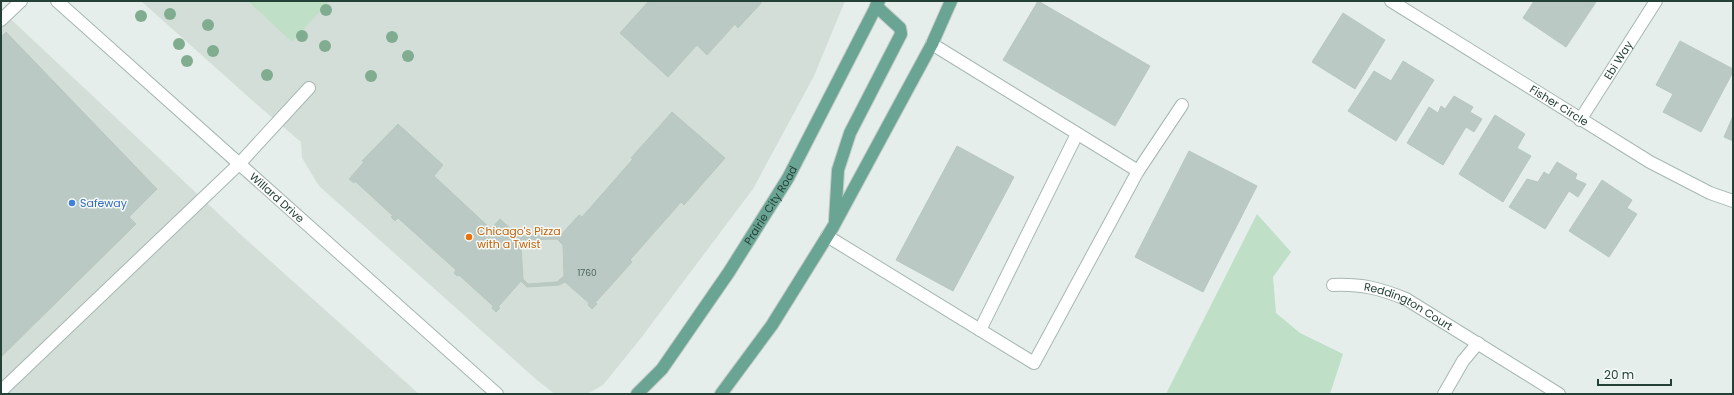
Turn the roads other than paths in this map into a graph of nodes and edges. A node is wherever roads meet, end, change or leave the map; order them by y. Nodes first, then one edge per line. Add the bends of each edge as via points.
1 (21, 1) edge
2 (57, 1) edge
3 (951, 1) edge
4 (1391, 1) edge
5 (1656, 1) edge
6 (875, 3) edge
7 (1, 20) edge
8 (932, 44) junction
9 (309, 88) dead end
10 (1182, 105) dead end
11 (1580, 120) junction
12 (1077, 134) junction
13 (239, 164) junction
14 (1138, 171) junction
15 (1733, 202) edge
16 (835, 223) junction
17 (828, 236) junction
18 (1333, 285) dead end
19 (980, 330) junction
20 (1478, 343) junction
21 (1, 391) edge
22 (497, 394) edge
23 (637, 394) edge
24 (721, 394) edge
25 (1444, 394) edge
26 (1559, 394) edge

1 - 7 street
2 - 13 street, Willard Drive
3 - 8 main road
4 - 11 street, Fisher Circle
5 - 11 street, Ebi Way
6 - 16 main road via 900,28 901,34 850,133 838,170
6 - 23 main road, Prairie City Road via 788,178 729,272 662,369
8 - 12 street
8 - 16 main road
9 - 13 street
10 - 14 street
11 - 15 street, Fisher Circle via 1650,162
12 - 14 street
12 - 19 street
13 - 21 street
13 - 22 street, Willard Drive
14 - 19 street via 1034,363
16 - 17 main road
17 - 19 street
17 - 24 main road via 772,325
18 - 20 street, Reddington Court via 1357,284 1386,290 1406,299
20 - 25 street via 1463,361
20 - 26 street, Reddington Court

